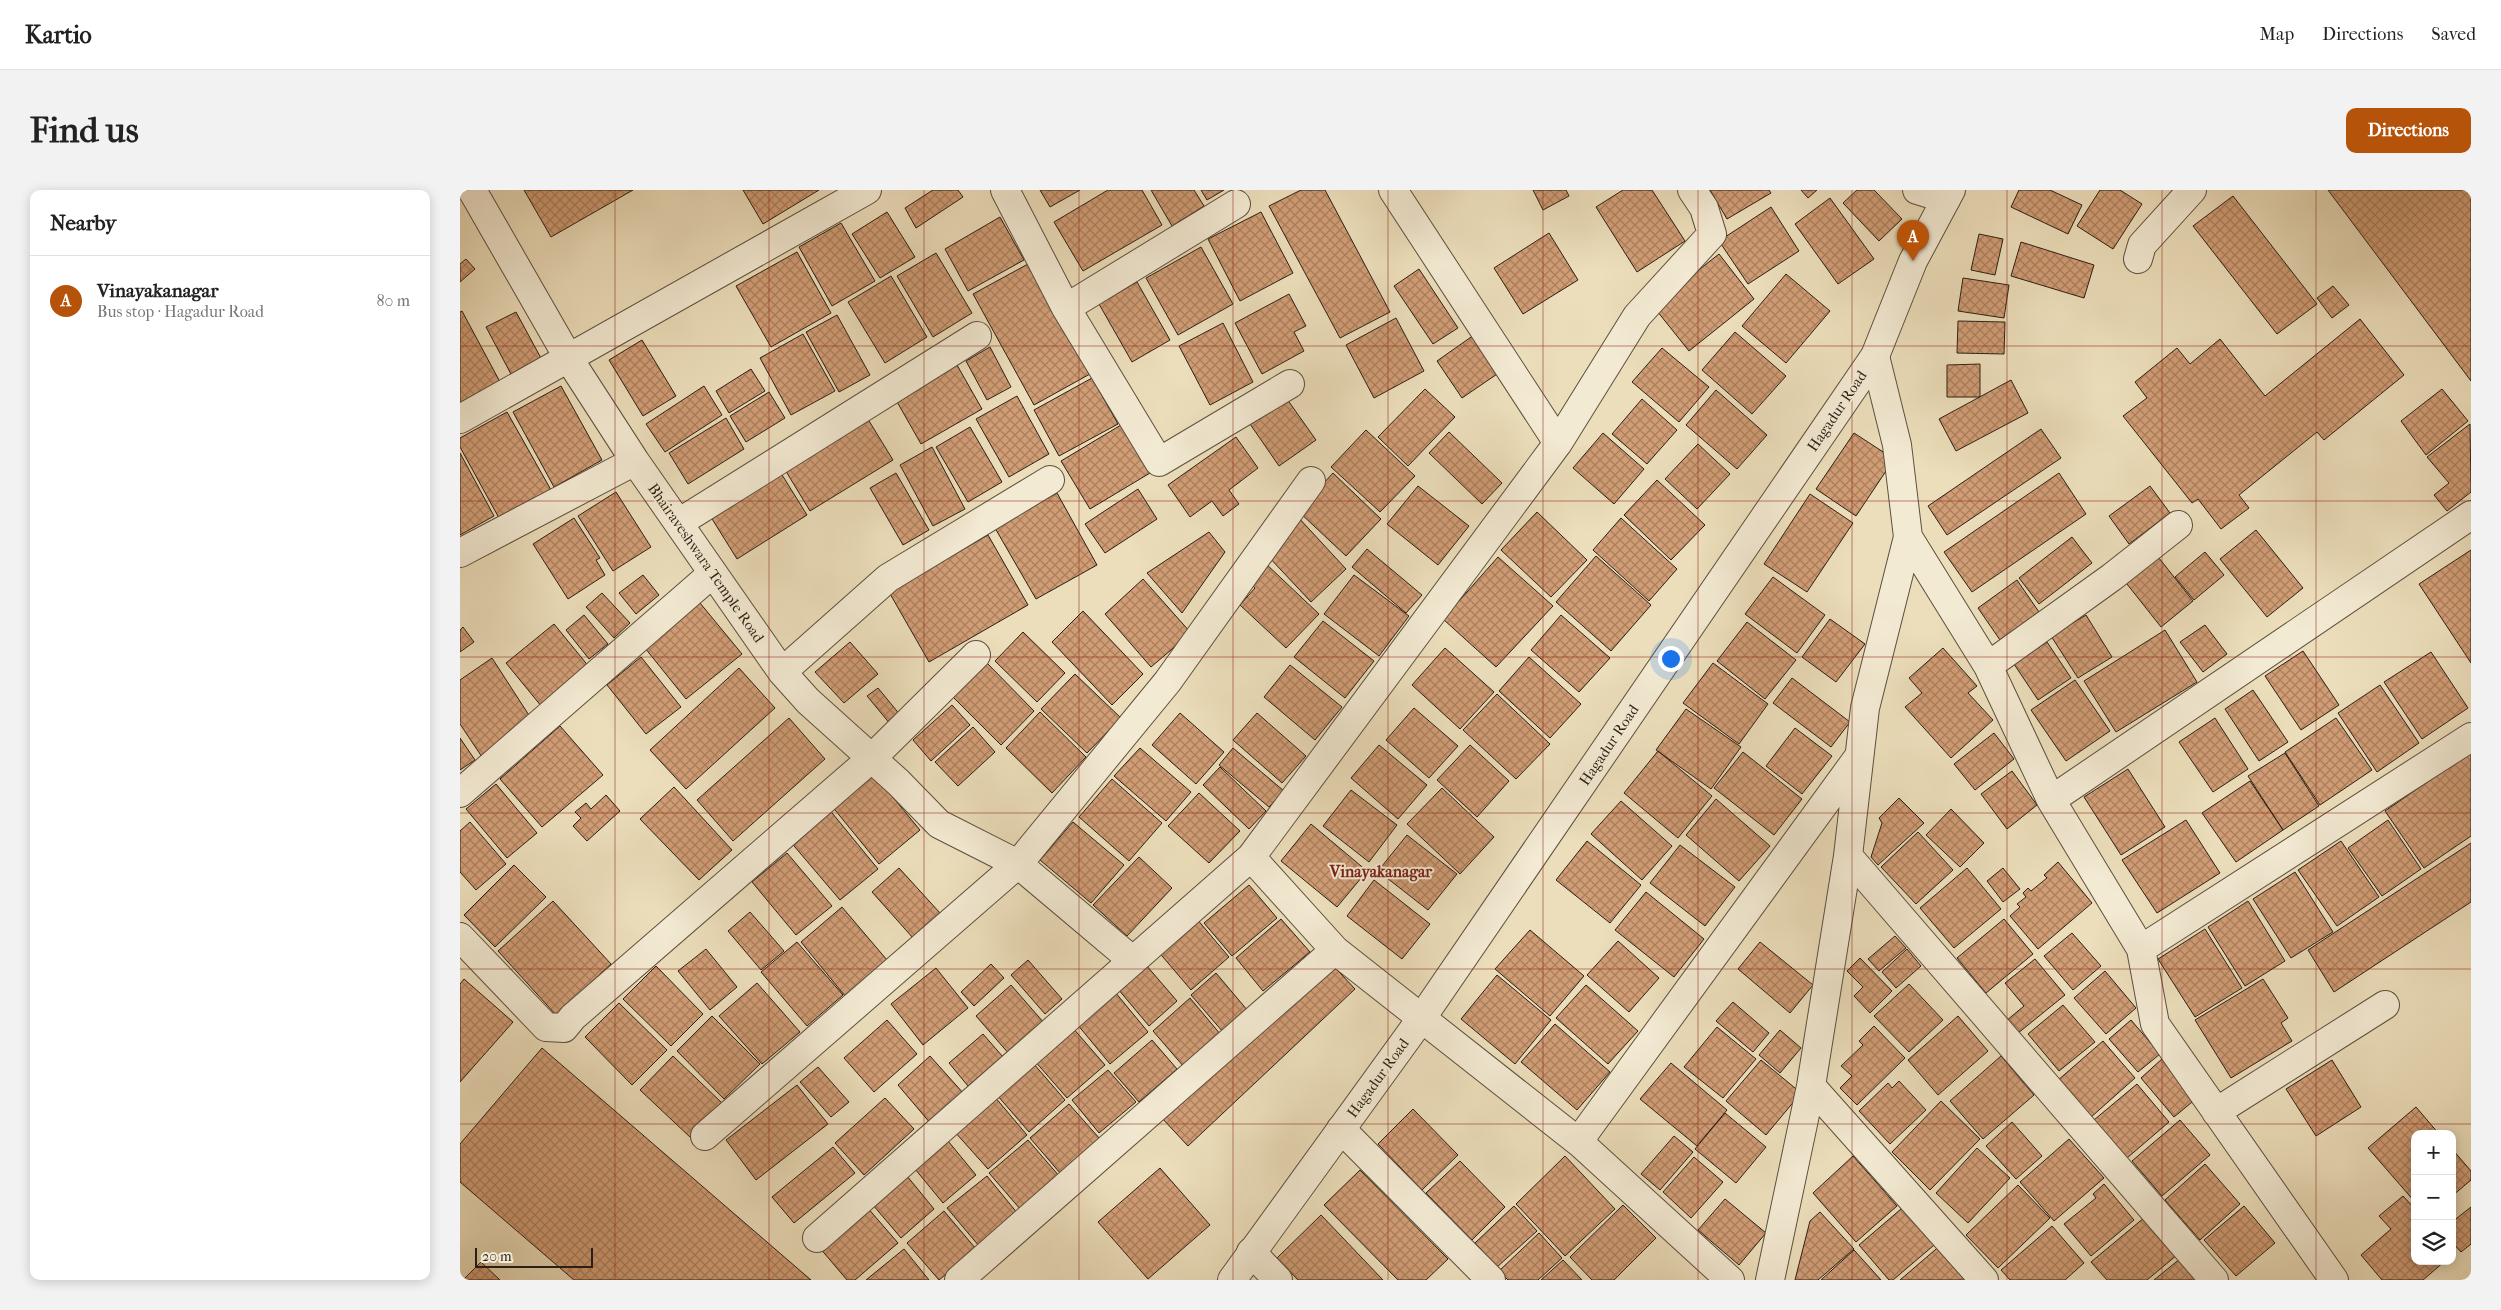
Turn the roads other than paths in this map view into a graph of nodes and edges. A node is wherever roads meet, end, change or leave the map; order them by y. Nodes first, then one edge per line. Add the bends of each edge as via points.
1 (472, 190) edge
2 (867, 190) edge
3 (1005, 190) edge
4 (1393, 190) edge
5 (1692, 190) edge
6 (1917, 190) edge
7 (2192, 190) edge
8 (1949, 194) edge
9 (1236, 204) dead end
10 (2138, 259) dead end
11 (1066, 308) junction
12 (977, 336) dead end
13 (1875, 356) junction
14 (569, 359) junction
15 (1290, 384) dead end
16 (460, 418) edge
17 (1558, 443) junction
18 (635, 461) junction
19 (1050, 480) dead end
20 (1312, 481) dead end
21 (2471, 515) edge
22 (680, 522) junction
23 (2178, 526) dead end
24 (1908, 537) junction
25 (460, 553) edge
26 (713, 573) junction
27 (976, 655) dead end
28 (1988, 666) junction
29 (782, 672) junction
30 (2471, 737) edge
31 (872, 758) junction
32 (1858, 758) junction
33 (460, 793) edge
34 (2052, 800) junction
35 (1848, 856) junction
36 (1251, 857) junction
37 (1018, 864) junction
38 (460, 937) edge
39 (2141, 949) junction
40 (1335, 950) junction
41 (1132, 960) junction
42 (2385, 1005) dead end
43 (1421, 1019) junction
44 (1811, 1086) junction
45 (2216, 1112) junction
46 (1342, 1129) junction
47 (705, 1136) dead end
48 (1580, 1143) junction
49 (818, 1238) dead end
50 (1251, 1252) junction
51 (959, 1280) edge
52 (1232, 1280) edge
53 (1278, 1280) edge
54 (1491, 1280) edge
55 (1730, 1280) edge
56 (1770, 1280) edge
57 (1984, 1280) edge
58 (2214, 1280) edge
59 (2334, 1280) edge

1 - 14 street, Bhairaveshwara Temple Road
2 - 14 street
3 - 11 street
4 - 17 street
5 - 17 street via 1704,208 1712,234 1637,316
6 - 8 street
7 - 10 street via 2142,245
8 - 13 street, Hagadur Road via 1913,261
9 - 11 street
11 - 15 street via 1160,462
12 - 22 street
13 - 24 street via 1897,445
13 - 43 street, Hagadur Road
14 - 16 street
14 - 18 street, Bhairaveshwara Temple Road
17 - 36 street
18 - 22 street, Bhairaveshwara Temple Road
18 - 25 street
19 - 29 street via 888,578
20 - 37 street via 1168,681
21 - 34 street
22 - 26 street, Bhairaveshwara Temple Road
23 - 28 street
24 - 28 street
24 - 32 street via 1865,708
26 - 29 street, Bhairaveshwara Temple Road
26 - 33 street
27 - 31 street
28 - 34 street
29 - 31 street, Bhairaveshwara Temple Road
30 - 39 street
31 - 37 street, Bhairaveshwara Temple Road via 939,824
31 - 38 street via 564,1028 546,1027
32 - 35 street
32 - 48 street via 1586,1130
34 - 39 street
35 - 44 street
35 - 58 street
36 - 40 street
36 - 41 street
37 - 41 street, Bhairaveshwara Temple Road
37 - 47 street
39 - 45 street via 2155,1024
40 - 43 street
40 - 51 street
41 - 49 street
42 - 45 street
43 - 46 street, Hagadur Road
43 - 48 street
44 - 56 street
44 - 57 street
45 - 59 street
46 - 50 street, Hagadur Road
46 - 54 street
48 - 55 street
50 - 52 street, Hagadur Road
50 - 53 street

